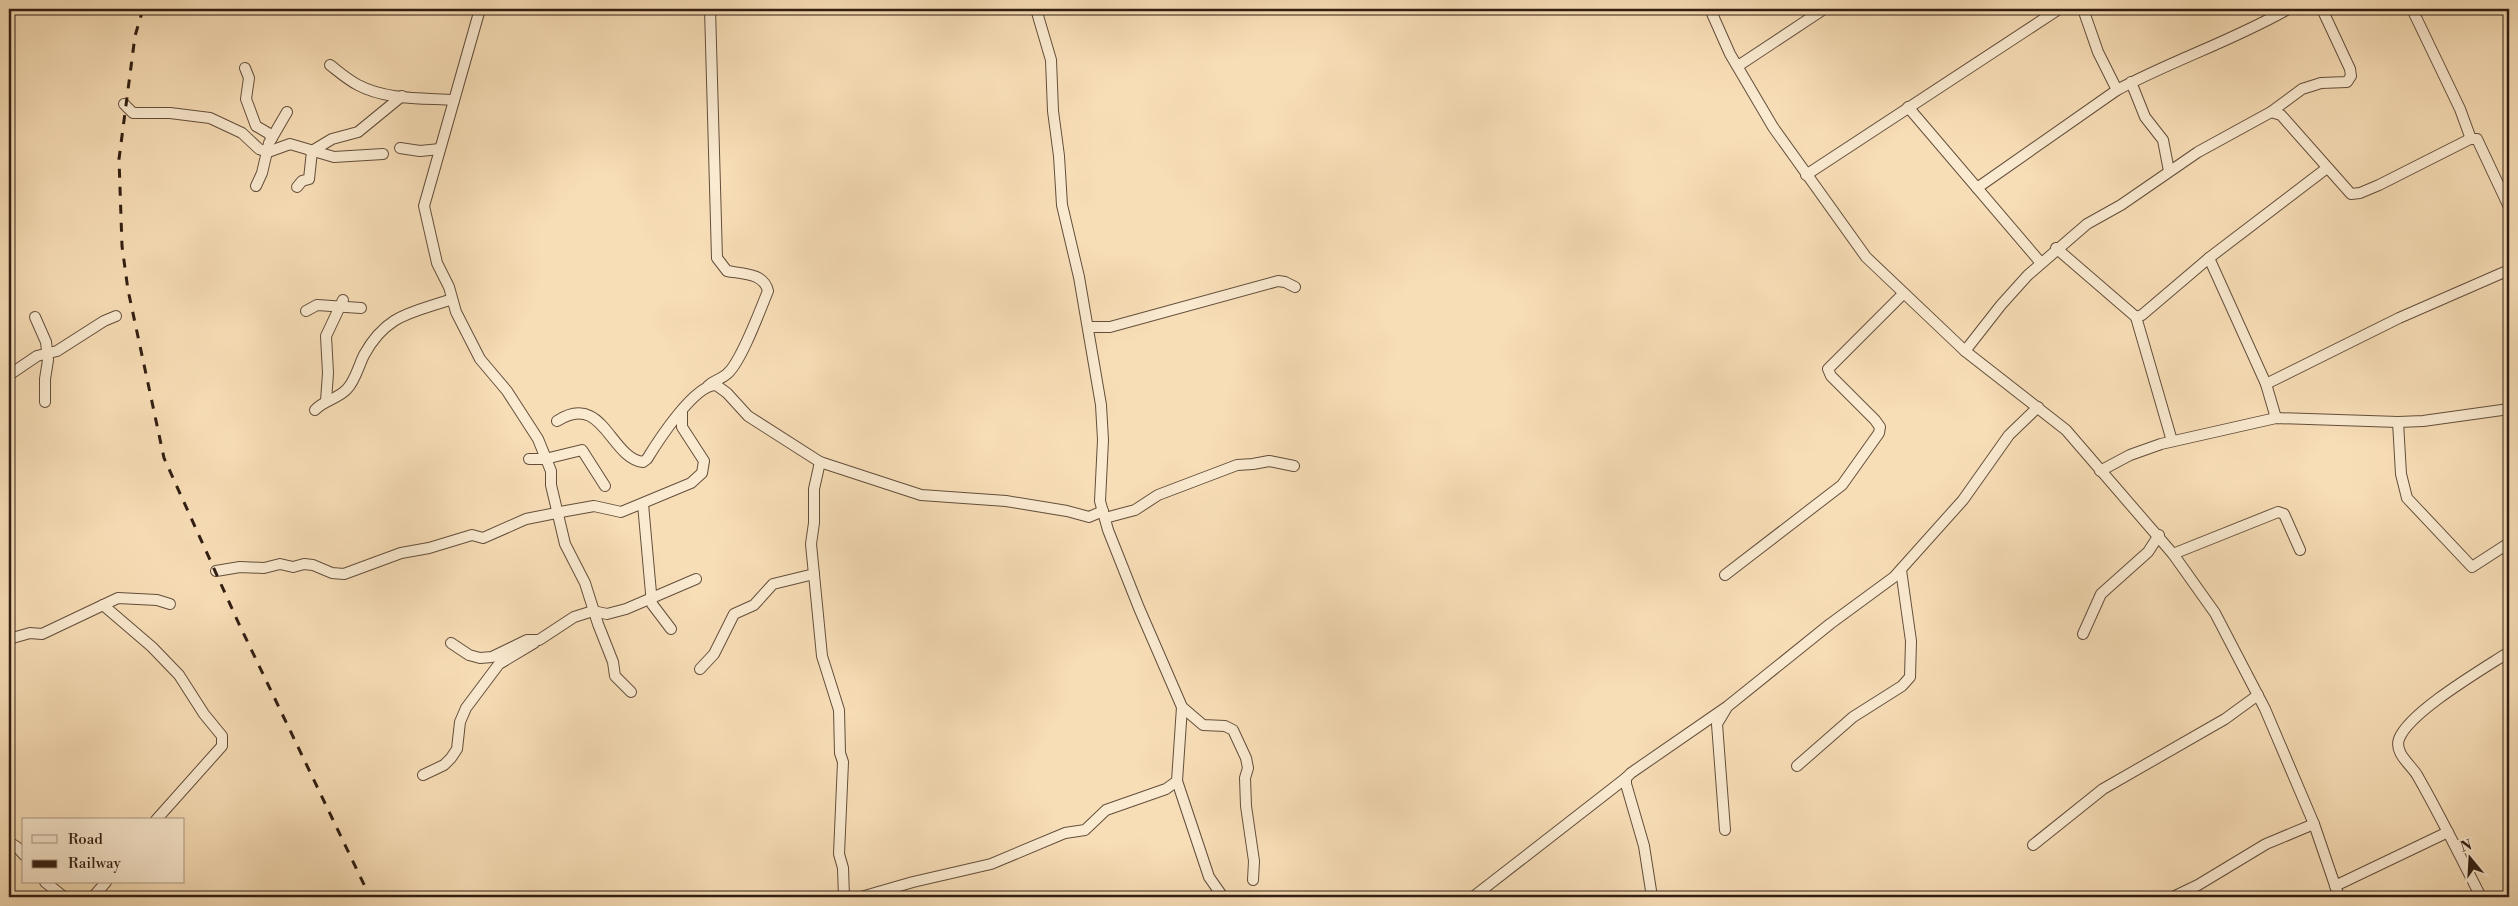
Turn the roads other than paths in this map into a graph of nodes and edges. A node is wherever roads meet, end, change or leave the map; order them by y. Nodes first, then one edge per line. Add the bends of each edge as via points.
1 (480, 9) edge
2 (710, 9) edge
3 (1036, 9) edge
4 (1710, 9) edge
5 (1824, 9) edge
6 (2059, 9) edge
7 (2083, 9) edge
8 (2288, 9) edge
9 (2412, 9) edge
10 (2324, 10) edge
11 (330, 65) dead end
12 (1738, 66) junction
13 (244, 68) dead end
14 (2132, 82) junction
15 (2117, 90) junction
16 (402, 96) junction
17 (454, 100) junction
18 (124, 104) dead end
19 (1908, 107) junction
20 (287, 112) dead end
21 (2271, 112) junction
22 (272, 138) junction
23 (2471, 139) junction
24 (400, 148) dead end
25 (440, 149) junction
26 (312, 151) junction
27 (268, 152) junction
28 (383, 154) dead end
29 (2327, 168) junction
30 (2169, 171) junction
31 (1806, 176) junction
32 (256, 186) dead end
33 (298, 187) dead end
34 (1977, 188) junction
35 (2509, 208) edge
36 (2056, 248) junction
37 (2209, 258) junction
38 (2041, 262) junction
39 (2509, 270) edge
40 (1295, 287) dead end
41 (1903, 294) junction
42 (452, 299) junction
43 (341, 304) junction
44 (361, 308) dead end
45 (306, 311) dead end
46 (35, 316) dead end
47 (116, 316) dead end
48 (2136, 317) junction
49 (1088, 327) junction
50 (1965, 352) junction
51 (47, 354) junction
52 (9, 375) edge
53 (2266, 384) junction
54 (708, 387) junction
55 (326, 401) junction
56 (45, 402) dead end
57 (2038, 407) junction
58 (2509, 408) edge
59 (315, 410) dead end
60 (682, 412) junction
61 (2276, 418) junction
62 (557, 421) dead end
63 (2398, 422) junction
64 (2172, 441) junction
65 (529, 459) dead end
66 (545, 459) junction
67 (820, 462) junction
68 (1294, 466) dead end
69 (2100, 471) junction
70 (605, 486) dead end
71 (643, 504) junction
72 (558, 513) junction
73 (1104, 515) junction
74 (2159, 535) junction
75 (2509, 543) edge
76 (2300, 550) dead end
77 (2174, 554) junction
78 (1901, 570) junction
79 (216, 571) dead end
80 (814, 574) junction
81 (1725, 575) dead end
82 (696, 579) dead end
83 (652, 598) junction
84 (170, 604) dead end
85 (103, 605) junction
86 (593, 611) junction
87 (671, 629) dead end
88 (2082, 634) dead end
89 (9, 639) edge
90 (539, 640) junction
91 (451, 643) dead end
92 (2509, 652) edge
93 (700, 669) dead end
94 (631, 692) dead end
95 (2258, 694) junction
96 (1728, 706) junction
97 (1182, 707) junction
98 (1797, 766) dead end
99 (423, 775) dead end
100 (1626, 778) junction
101 (1177, 781) junction
102 (158, 818) edge
103 (2314, 824) junction
104 (1725, 830) dead end
105 (2448, 832) junction
106 (9, 842) edge
107 (2033, 845) dead end
108 (22, 853) edge
109 (1253, 880) dead end
110 (48, 884) edge
111 (104, 884) edge
112 (2335, 886) junction
113 (64, 897) edge
114 (93, 897) edge
115 (844, 897) edge
116 (861, 897) edge
117 (1224, 897) edge
118 (1473, 897) edge
119 (1652, 897) edge
120 (2173, 897) edge
121 (2339, 897) edge
122 (2481, 897) edge

1 - 17 street
2 - 54 street via 717,258 727,271 760,277 768,291 736,361 728,373
3 - 49 street via 1051,60 1062,205
4 - 12 street
5 - 12 street
6 - 19 street
7 - 15 street via 2098,52
8 - 14 street via 2257,27
9 - 23 street
10 - 21 street via 2350,69 2350,78 2344,83 2321,83 2302,89
11 - 16 street via 358,85 375,92
12 - 31 street
13 - 22 street via 249,78 246,99 256,126
14 - 15 street
14 - 30 street via 2145,118 2163,140
15 - 34 street
16 - 17 street
16 - 26 street via 358,132 332,139
17 - 25 street
18 - 27 street via 133,113 210,118 242,133
19 - 31 street
19 - 34 street
20 - 22 street
21 - 29 street via 2281,115
21 - 30 street
22 - 27 street
23 - 29 street via 2354,195 2346,191
23 - 35 street via 2479,142
24 - 25 street via 420,152
25 - 42 street via 424,206 437,263 450,287
26 - 27 street via 290,144
26 - 28 street via 347,158
26 - 33 street via 309,179
27 - 32 street
29 - 37 street
30 - 36 street
31 - 41 street via 1850,237
34 - 38 street
36 - 38 street
36 - 48 street
37 - 48 street
37 - 53 street
38 - 50 street via 2000,305
39 - 53 street via 2399,318
40 - 49 street via 1278,281 1110,327
41 - 50 street
41 - 81 street via 1828,369 1831,376 1875,420 1880,427 1879,433 1842,485
42 - 55 street via 398,317 372,342 349,388
42 - 66 street via 480,359 516,403 538,440
43 - 44 street
43 - 45 street via 317,305
43 - 55 street via 326,336
46 - 51 street via 46,342
47 - 51 street
48 - 64 street
49 - 73 street via 1102,415 1100,501
50 - 57 street
51 - 52 street via 32,359
51 - 56 street
53 - 61 street
54 - 60 street
54 - 67 street via 716,385 748,416
55 - 59 street
57 - 69 street via 2066,430
57 - 78 street via 2009,435 1963,500
58 - 63 street
60 - 62 street via 642,462 626,453 595,419 575,414
60 - 71 street via 682,427 704,461 702,473 691,483
61 - 63 street
61 - 64 street
63 - 75 street via 2404,491 2413,505 2472,567
64 - 69 street via 2130,455
65 - 66 street
66 - 70 street via 582,450
66 - 72 street via 551,471 550,485
67 - 73 street via 921,495 1006,501 1089,517
67 - 80 street via 814,489 811,544
68 - 73 street via 1269,460 1237,465 1158,495 1135,510
69 - 74 street
71 - 72 street via 621,512 594,506
71 - 83 street
72 - 79 street via 516,522 483,538 472,535 429,548 401,552 344,574 304,564
72 - 86 street via 565,544 585,583
73 - 97 street via 1156,651
74 - 77 street
74 - 88 street via 2148,552 2101,594
76 - 77 street via 2284,514 2278,512
77 - 95 street via 2215,613
78 - 96 street
78 - 98 street via 1911,641 1910,677 1902,686 1853,717
80 - 93 street via 773,584 754,606 734,614 714,654
80 - 115 street via 822,656 839,710 843,762 840,854
82 - 83 street
83 - 86 street via 607,614
83 - 87 street via 652,604
84 - 85 street via 118,598
85 - 89 street via 42,634
85 - 102 street via 179,675 222,736 222,746
86 - 90 street via 574,617
86 - 94 street via 610,651 615,676
90 - 91 street via 527,640 492,657 480,658
90 - 99 street via 499,664 466,708 460,722 457,749 444,765
92 - 105 street via 2442,697 2416,718 2399,740 2399,751 2415,771
95 - 103 street
95 - 107 street via 2225,718 2102,789
96 - 100 street
96 - 104 street via 1717,724
97 - 101 street
97 - 109 street via 1203,726 1225,726 1236,734 1248,763 1246,806 1254,862
100 - 118 street
100 - 119 street via 1644,846
101 - 116 street via 1166,789 1106,810 1085,830 1065,833 991,864
101 - 117 street via 1210,877
103 - 112 street
103 - 120 street via 2266,844
105 - 112 street
105 - 122 street
106 - 108 street
110 - 113 street
111 - 114 street
112 - 121 street

